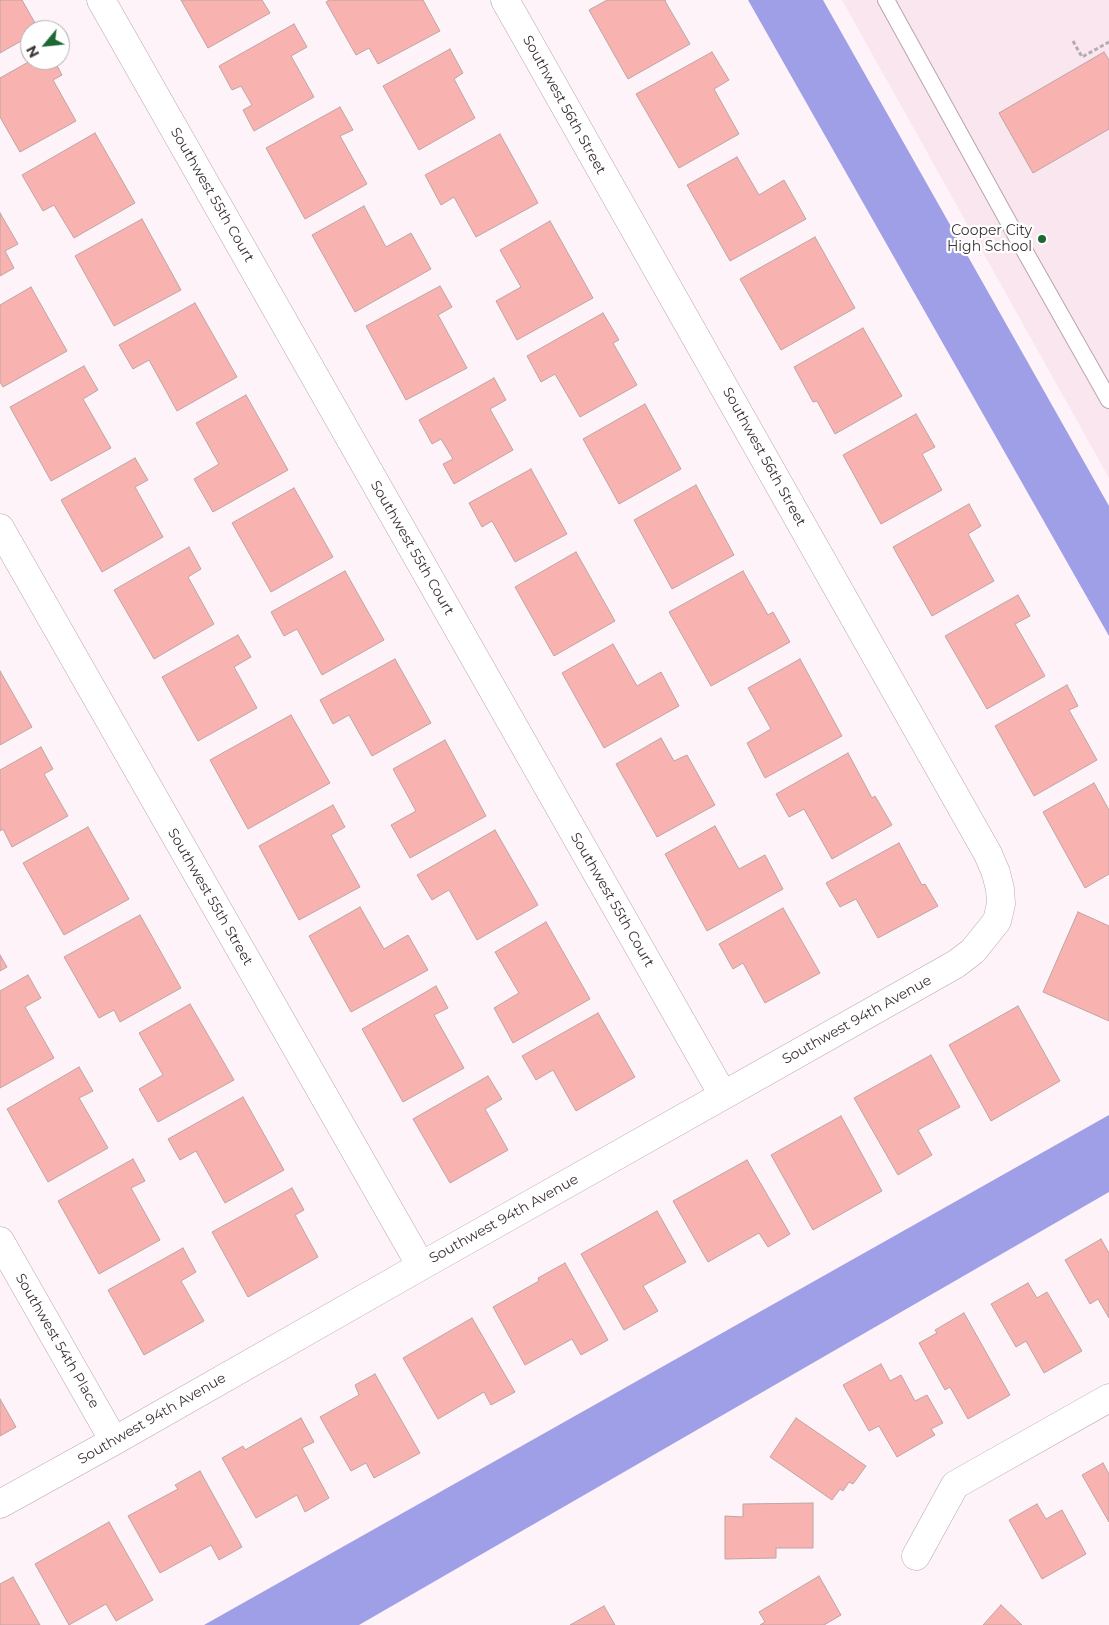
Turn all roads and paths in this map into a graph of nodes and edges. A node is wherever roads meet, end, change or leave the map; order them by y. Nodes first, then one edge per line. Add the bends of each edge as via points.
1 (101, 0) edge
2 (505, 0) edge
3 (886, 0) edge
4 (1073, 41) dead end
5 (1109, 42) edge
6 (1109, 400) edge
7 (0, 528) edge
8 (997, 920) joint
9 (722, 1096) junction
10 (0, 1241) edge
11 (421, 1266) junction
12 (1109, 1398) edge
13 (114, 1441) junction
14 (0, 1504) edge
15 (916, 1556) dead end

1 - 9 street, Southwest 55th Court
2 - 8 street, Southwest 56th Street via 988,854 1000,889
3 - 6 lane
4 - 5 path via 1082,57
7 - 11 street, Southwest 55th Street
8 - 9 street, Southwest 94th Avenue via 973,951 956,964
9 - 11 street, Southwest 94th Avenue
10 - 13 street, Southwest 54th Place
11 - 13 street, Southwest 94th Avenue
12 - 15 street via 955,1485
13 - 14 street, Southwest 94th Avenue

